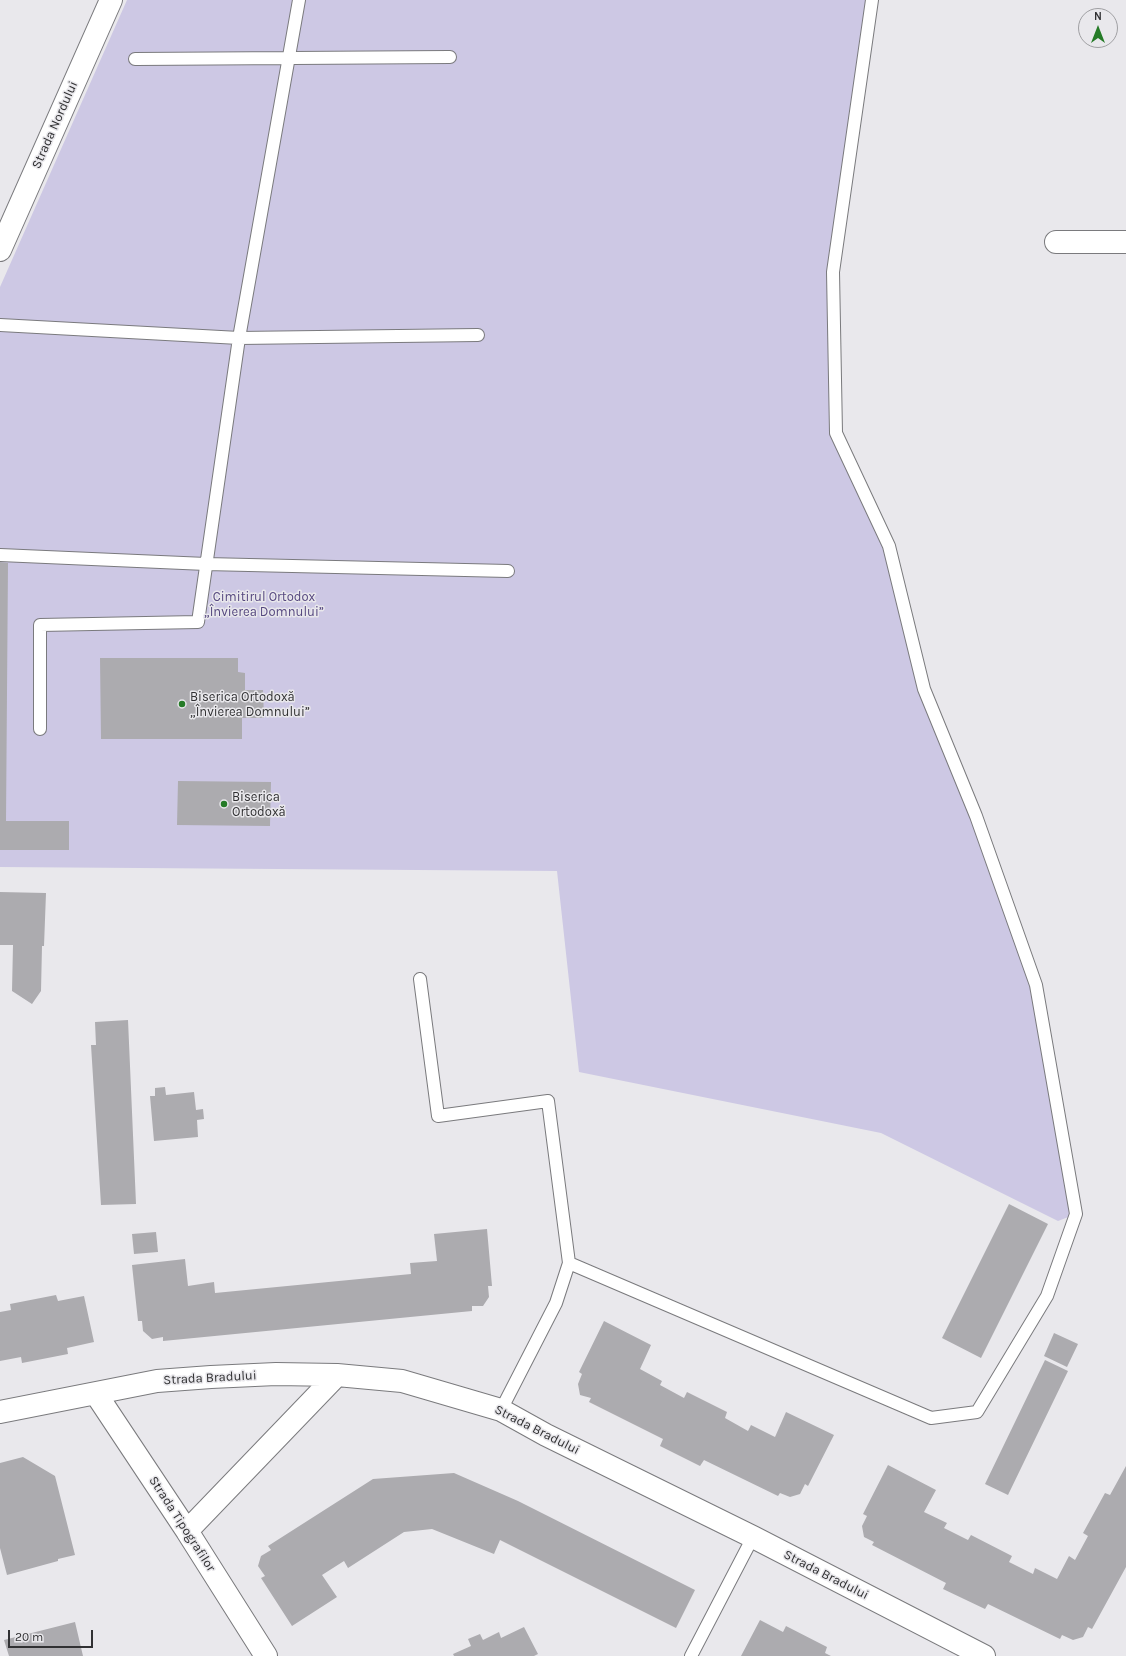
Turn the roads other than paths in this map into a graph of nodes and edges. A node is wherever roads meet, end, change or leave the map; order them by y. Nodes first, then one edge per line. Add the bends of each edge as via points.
1 (111, 0) edge
2 (299, 0) edge
3 (872, 0) edge
4 (450, 57) dead end
5 (290, 58) junction
6 (134, 59) dead end
7 (1056, 242) dead end
8 (1126, 242) edge
9 (0, 250) edge
10 (0, 325) edge
11 (478, 335) dead end
12 (239, 338) junction
13 (0, 555) edge
14 (206, 564) junction
15 (508, 571) dead end
16 (40, 729) dead end
17 (420, 979) dead end
18 (569, 1263) junction
19 (337, 1375) junction
20 (96, 1394) junction
21 (501, 1410) junction
22 (0, 1412) edge
23 (187, 1531) junction
24 (752, 1536) junction
25 (266, 1656) edge
26 (690, 1656) edge
27 (984, 1656) edge

1 - 9 street, Strada Nordului
2 - 5 lane
3 - 18 lane via 832,272 836,433 889,546 924,689 976,816 1036,985 1076,1214 1047,1296 977,1412 931,1418
4 - 5 lane
5 - 6 lane
5 - 12 lane
7 - 8 street
10 - 12 lane
11 - 12 lane
12 - 14 lane
13 - 14 lane
14 - 15 lane
14 - 16 lane via 198,622 40,625
17 - 18 lane via 438,1116 548,1101
18 - 21 lane via 556,1303
19 - 20 street, Strada Bradului via 276,1374 157,1381
19 - 21 street, Strada Bradului via 402,1381
19 - 23 street
20 - 22 street, Strada Bradului
20 - 23 street, Strada Tipografilor
21 - 24 street, Strada Bradului via 546,1435
23 - 25 street, Strada Tipografilor
24 - 26 lane
24 - 27 street, Strada Bradului

